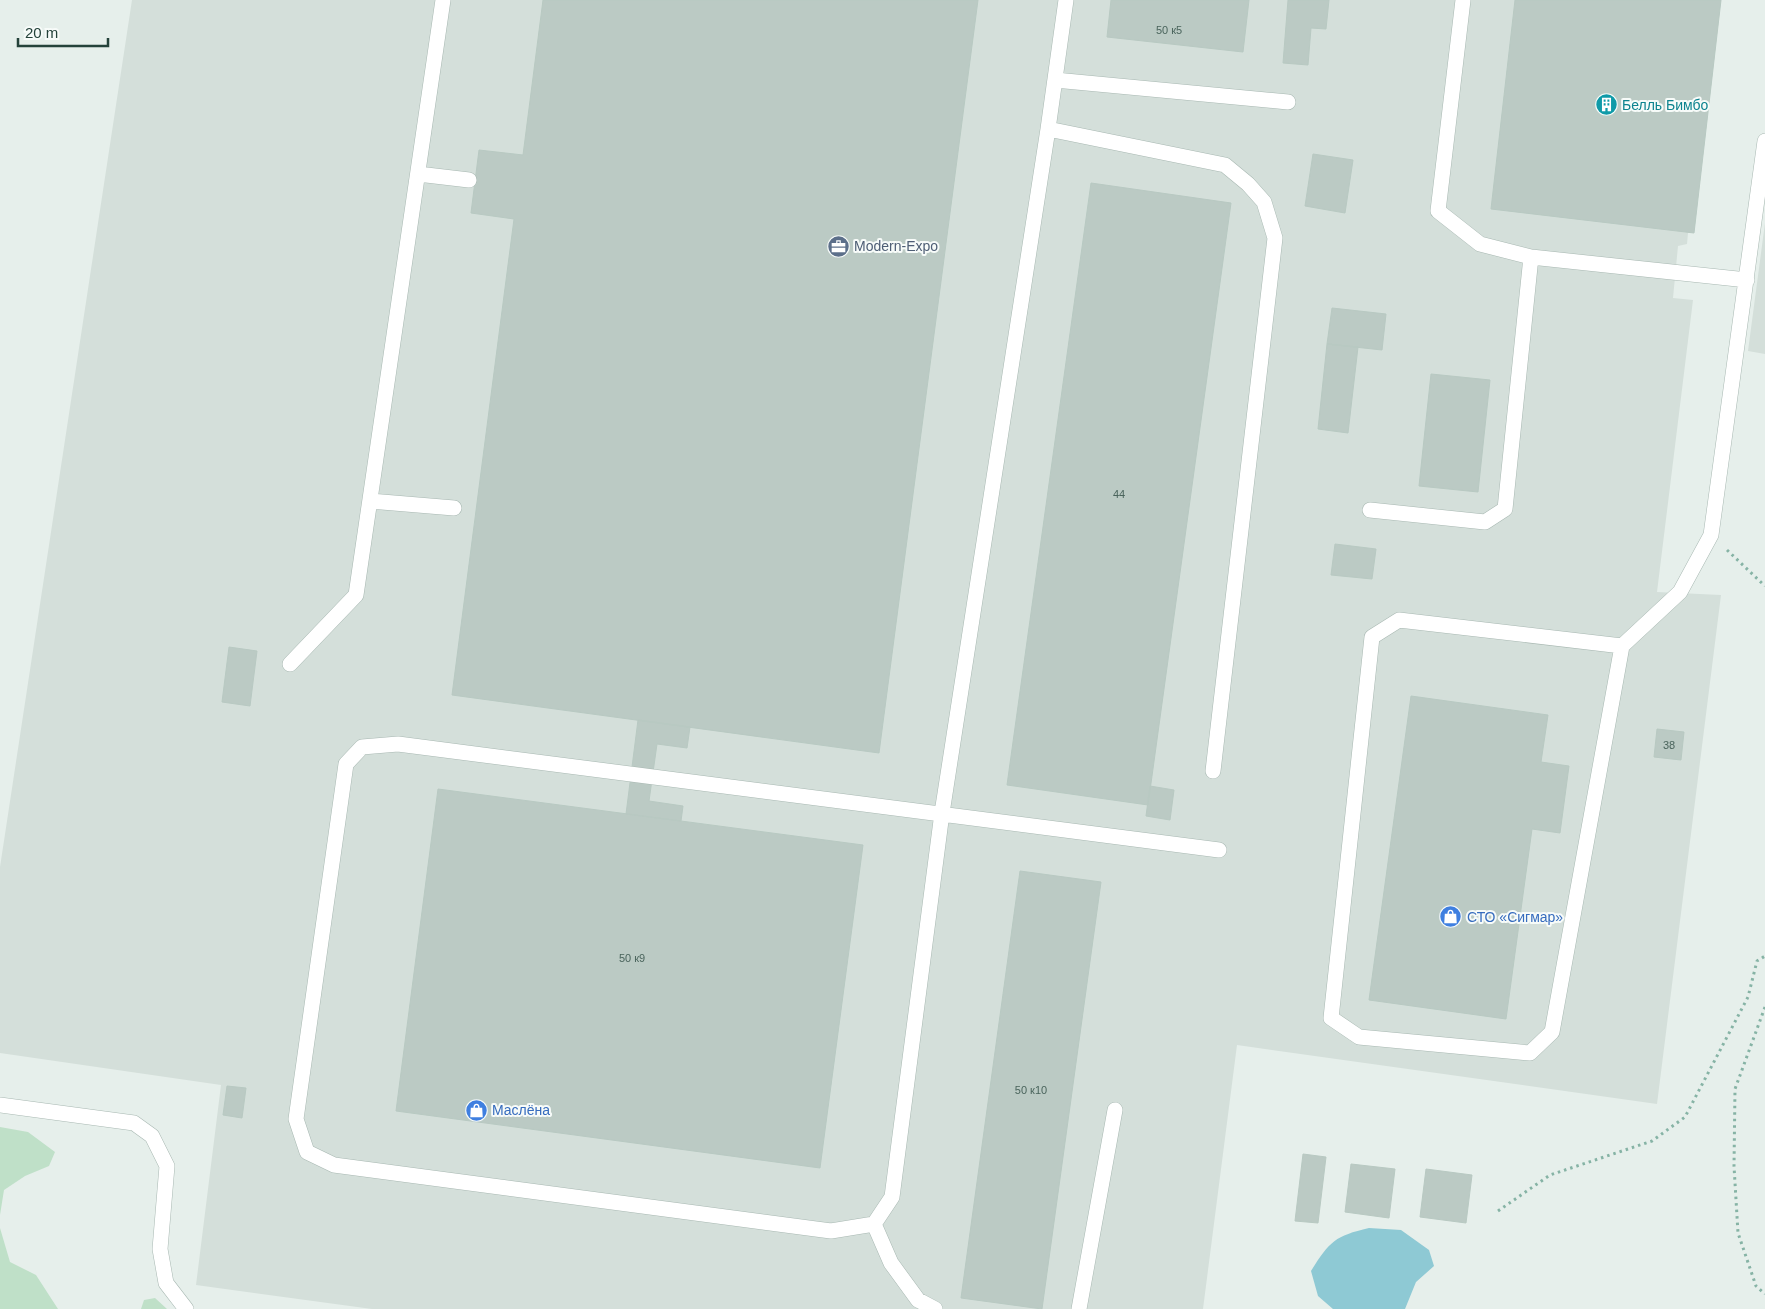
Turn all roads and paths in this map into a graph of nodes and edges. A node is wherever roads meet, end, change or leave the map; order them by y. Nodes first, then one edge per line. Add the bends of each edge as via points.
1 (443, 0) edge
2 (1066, 0) edge
3 (1463, 0) edge
4 (1055, 80) junction
5 (1288, 102) dead end
6 (1048, 129) junction
7 (1765, 141) edge
8 (418, 174) junction
9 (469, 180) dead end
10 (1759, 232) edge
11 (1531, 257) junction
12 (1747, 280) junction
13 (370, 501) junction
14 (454, 508) dead end
15 (1370, 510) dead end
16 (1711, 535) junction
17 (1765, 586) edge
18 (1622, 646) junction
19 (290, 664) dead end
20 (1213, 771) dead end
21 (942, 813) junction
22 (1219, 850) dead end
23 (1765, 956) edge
24 (1765, 1006) edge
25 (0, 1105) edge
26 (1115, 1110) dead end
27 (1498, 1212) dead end
28 (874, 1224) junction
29 (1765, 1294) edge
30 (186, 1309) edge
31 (935, 1309) edge
32 (1079, 1309) edge

1 - 8 lane
2 - 4 lane
3 - 11 lane via 1438,211 1480,244
4 - 5 lane
4 - 6 lane
6 - 20 lane via 1225,165 1264,202 1275,238
6 - 21 lane
7 - 10 lane
8 - 9 lane
8 - 13 lane
10 - 12 lane
11 - 12 lane
11 - 15 lane via 1505,509 1485,522
12 - 16 lane
13 - 14 lane
13 - 19 lane via 356,595
16 - 17 path
16 - 18 lane via 1680,592
18 - 18 lane via 1399,620 1372,638 1331,1018 1359,1037 1530,1053 1552,1032
21 - 22 lane
21 - 28 lane via 892,1197
21 - 28 lane via 398,744 362,746 346,764 296,1119 307,1152 334,1165 831,1231
23 - 27 path via 1757,961 1748,997 1685,1117 1652,1141 1550,1175
24 - 29 path via 1735,1089 1734,1166 1738,1233 1756,1286
25 - 30 lane via 134,1123 152,1136 167,1166 160,1249 166,1283
26 - 32 lane
28 - 31 lane via 896,1270 918,1300

